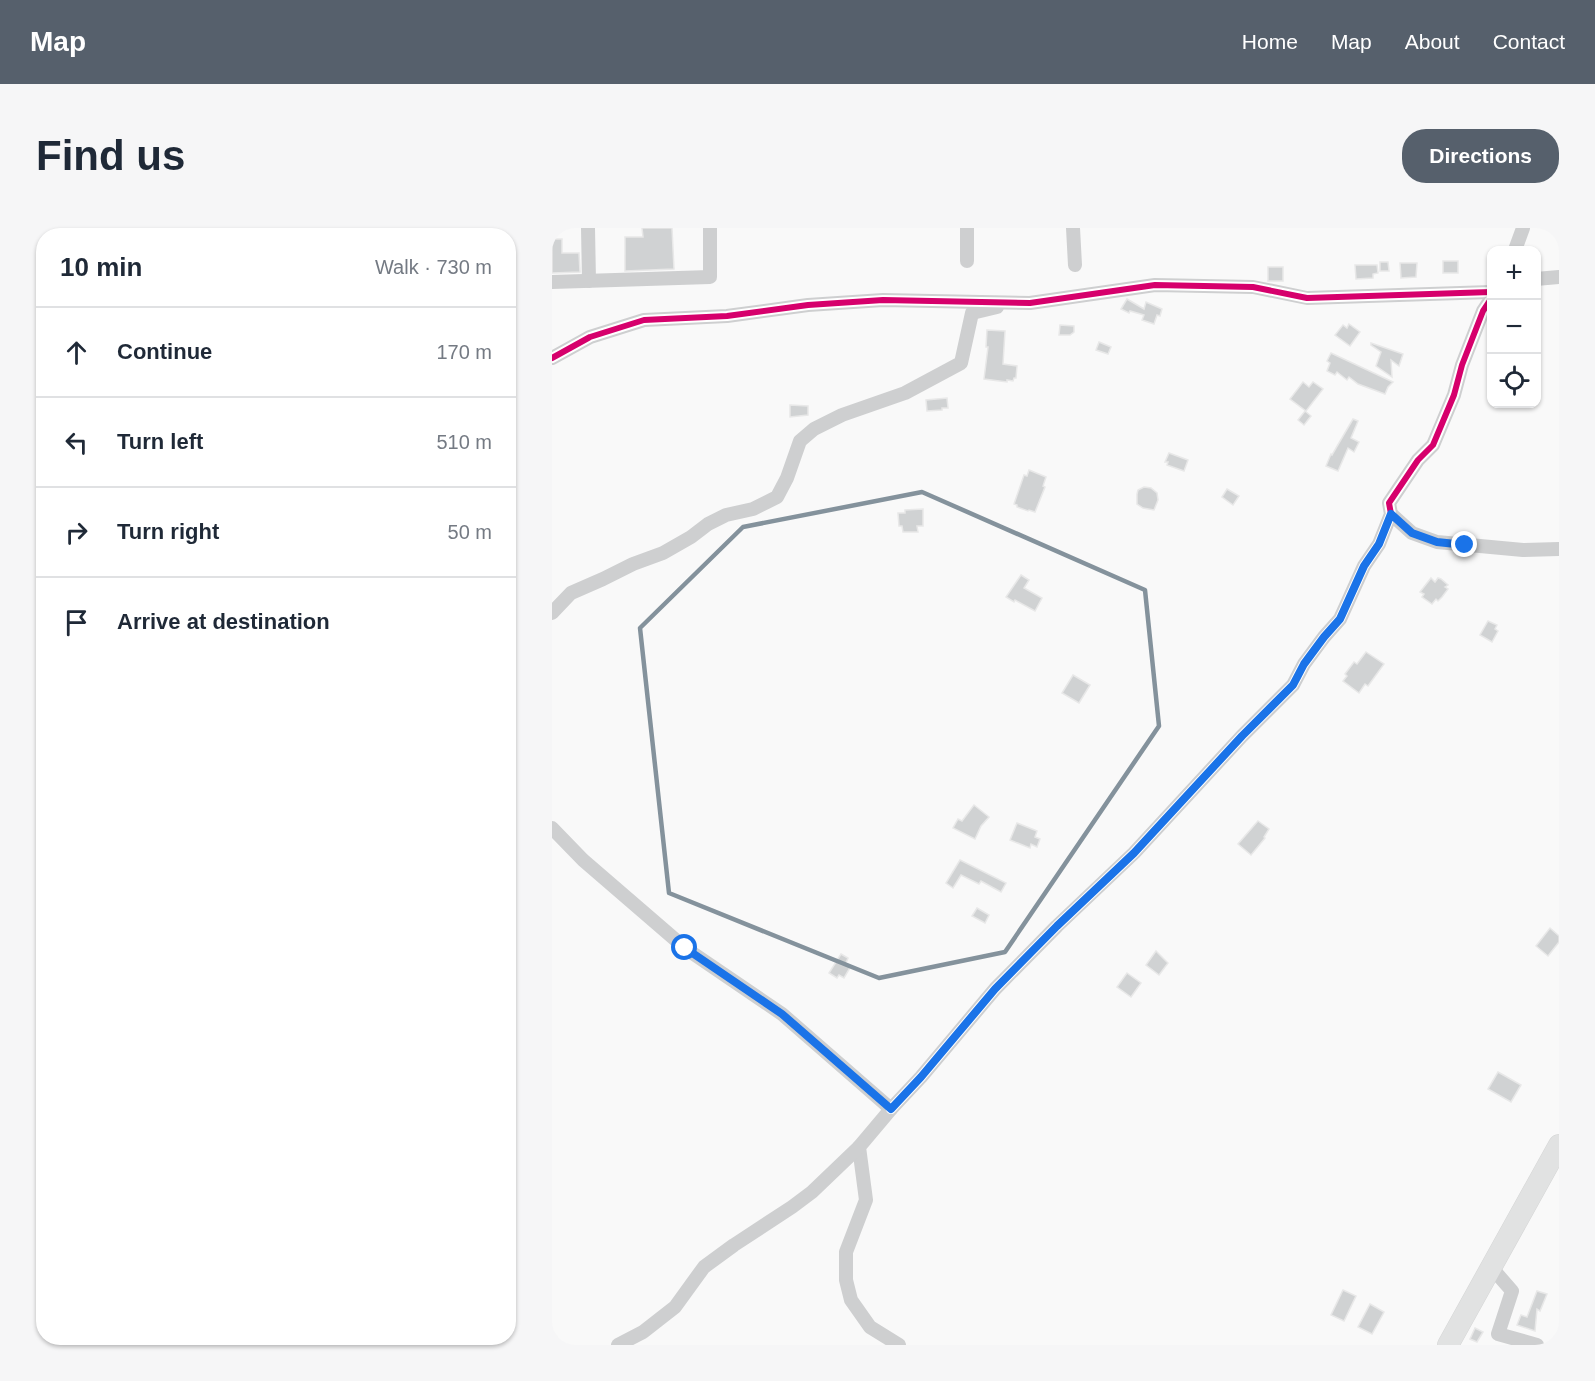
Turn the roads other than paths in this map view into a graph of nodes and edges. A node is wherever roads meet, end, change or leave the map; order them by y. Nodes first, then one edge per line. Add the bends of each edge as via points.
1 (588, 228) edge
2 (710, 228) edge
3 (967, 228) edge
4 (1073, 228) edge
5 (1523, 228) edge
6 (1516, 246) edge
7 (967, 261) dead end
8 (1075, 265) dead end
9 (1559, 277) edge
10 (1541, 279) edge
11 (589, 281) junction
12 (552, 282) edge
13 (1487, 292) edge
14 (1490, 300) edge
15 (1030, 303) junction
16 (552, 358) edge
17 (1391, 514) junction
18 (1559, 549) edge
19 (552, 613) edge
20 (552, 828) edge
21 (891, 1109) junction
22 (1559, 1144) edge
23 (859, 1147) junction
24 (1491, 1267) junction
25 (618, 1345) edge
26 (899, 1345) edge
27 (1448, 1345) edge
28 (1537, 1345) edge

1 - 11 street
2 - 11 street via 710,277
3 - 7 street
4 - 8 street
5 - 6 street
9 - 10 street
11 - 12 street
13 - 15 street via 1307,298 1253,286 1155,285
14 - 17 street via 1433,445 1389,503
15 - 16 street via 883,300 644,320 590,337
15 - 19 street via 972,313 961,363 906,393 814,429 800,441 777,497 753,509 726,515 663,553 571,593
17 - 18 street via 1412,533 1437,542 1522,550
17 - 21 street via 1340,619 1304,664 1293,685 1134,853 995,989
20 - 21 street via 685,948 782,1014
21 - 23 street
22 - 24 highway
23 - 25 street via 812,1192 704,1267 675,1307 643,1332
23 - 26 street via 866,1200 846,1252 846,1280 851,1300 870,1328
24 - 27 highway
24 - 28 street via 1512,1291 1498,1334

